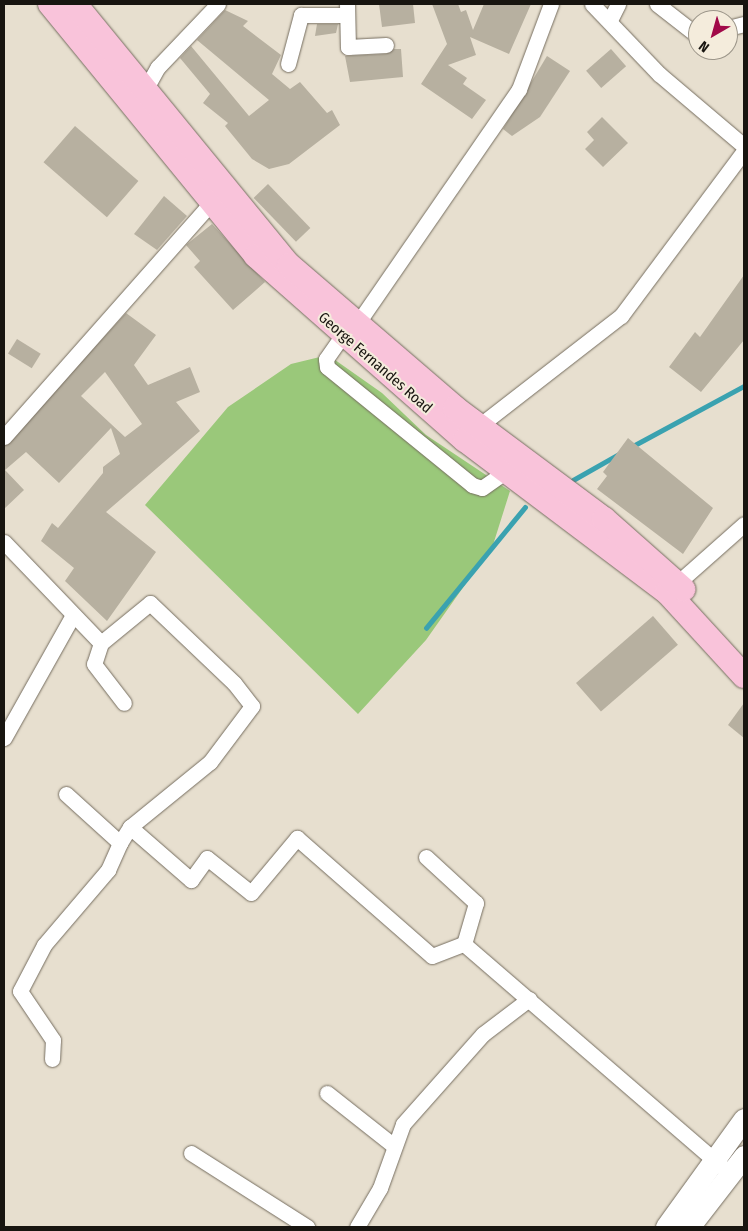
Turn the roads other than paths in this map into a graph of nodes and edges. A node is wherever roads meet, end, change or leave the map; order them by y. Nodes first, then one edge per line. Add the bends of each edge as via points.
1 (50, 4) edge
2 (75, 4) edge
3 (218, 4) edge
4 (551, 4) edge
5 (592, 4) edge
6 (618, 4) edge
7 (657, 4) edge
8 (346, 10) edge
9 (610, 20) junction
10 (688, 28) edge
11 (386, 45) dead end
12 (288, 64) dead end
13 (145, 90) junction
14 (744, 146) edge
15 (744, 151) edge
16 (213, 202) junction
17 (350, 330) junction
18 (479, 426) junction
19 (4, 438) edge
20 (506, 470) junction
21 (744, 524) edge
22 (4, 542) edge
23 (673, 587) junction
24 (72, 616) junction
25 (101, 643) junction
26 (744, 656) edge
27 (744, 676) edge
28 (124, 703) dead end
29 (4, 738) edge
30 (66, 794) dead end
31 (130, 828) junction
32 (120, 843) junction
33 (426, 857) dead end
34 (464, 944) junction
35 (529, 998) junction
36 (52, 1059) dead end
37 (327, 1093) dead end
38 (744, 1119) edge
39 (394, 1146) junction
40 (191, 1153) dead end
41 (744, 1156) edge
42 (714, 1160) junction
43 (730, 1174) junction
44 (307, 1227) edge
45 (357, 1227) edge
46 (666, 1227) edge
47 (689, 1227) edge

1 - 16 main road, George Fernandes Road
2 - 13 main road, George Fernandes Road
3 - 13 street via 158,67
4 - 17 street via 519,89
5 - 9 street
6 - 9 street
7 - 10 street
8 - 11 street via 348,47
8 - 12 street via 301,15
9 - 14 street via 659,74
13 - 17 main road, George Fernandes Road via 289,265
15 - 18 street via 621,316
16 - 17 main road, George Fernandes Road via 256,256
16 - 19 street
17 - 18 main road, George Fernandes Road
17 - 20 main road, George Fernandes Road
17 - 20 street via 326,359 326,367 472,485 482,488
18 - 23 main road, George Fernandes Road via 604,519
20 - 23 main road, George Fernandes Road
21 - 23 street
22 - 24 street
23 - 26 main road, George Fernandes Road
23 - 27 main road, George Fernandes Road
24 - 25 street
24 - 29 street
25 - 28 street via 94,664
25 - 31 street via 150,603 234,682 252,706 210,762
30 - 32 street
31 - 32 street
31 - 34 street via 191,880 207,858 251,893 297,838 432,956
32 - 36 street via 108,870 44,945 20,991 53,1040
33 - 34 street via 476,903
34 - 35 street
35 - 39 street via 483,1034 403,1124
35 - 42 street
37 - 39 street
38 - 42 main road
39 - 45 street via 380,1188
40 - 44 street
41 - 43 main road
42 - 43 street
42 - 46 main road
43 - 47 main road

